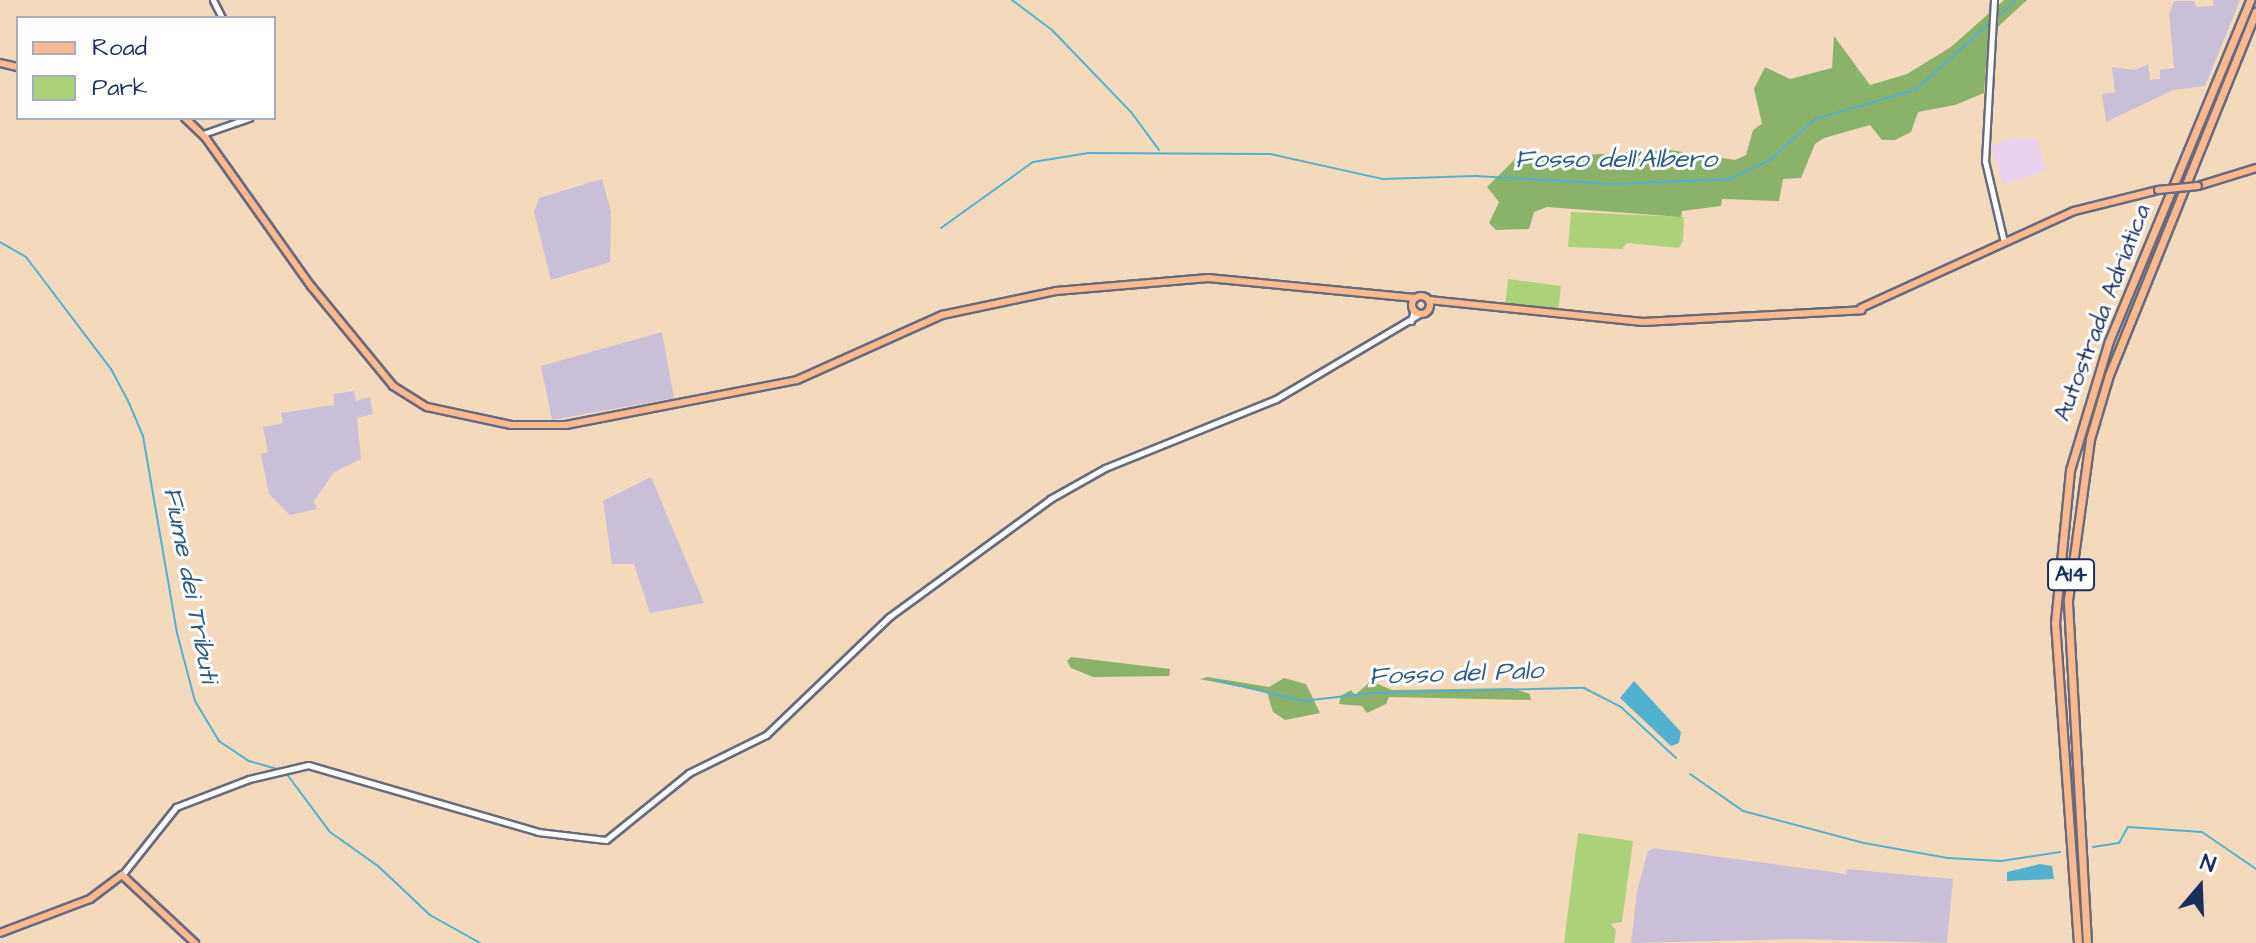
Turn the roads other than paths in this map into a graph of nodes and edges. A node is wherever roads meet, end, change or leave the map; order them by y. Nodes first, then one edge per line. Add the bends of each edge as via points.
1 (1994, 0) edge
2 (2250, 0) edge
3 (2256, 12) edge
4 (187, 120) edge
5 (243, 120) edge
6 (203, 134) junction
7 (2256, 168) edge
8 (2004, 242) junction
9 (1429, 300) junction
10 (1450, 303) junction
11 (1415, 307) junction
12 (1429, 309) junction
13 (122, 875) junction
14 (0, 933) edge
15 (195, 943) edge
16 (2078, 943) edge
17 (2087, 943) edge

1 - 8 street via 1985,161
2 - 16 highway, Autostrada Adriatica / A14 via 2109,341 2070,470 2055,623
3 - 17 highway, Autostrada Adriatica / A14 via 2109,375 2090,439 2068,600
4 - 6 main road
5 - 6 street
6 - 11 main road via 311,286 393,386 427,407 511,425 566,425 797,380 942,315 1056,291 1208,278 1404,297
7 - 8 main road, bridge via 2198,186 2074,211
8 - 10 main road via 1858,309 1643,322
9 - 10 main road
9 - 11 main road
9 - 12 main road
10 - 12 main road
11 - 12 main road
11 - 13 street via 1408,325 1265,404 1105,468 1050,499 889,617 766,735 689,773 606,840 538,832 324,767 290,767 176,807
13 - 14 main road via 90,899
13 - 15 main road

